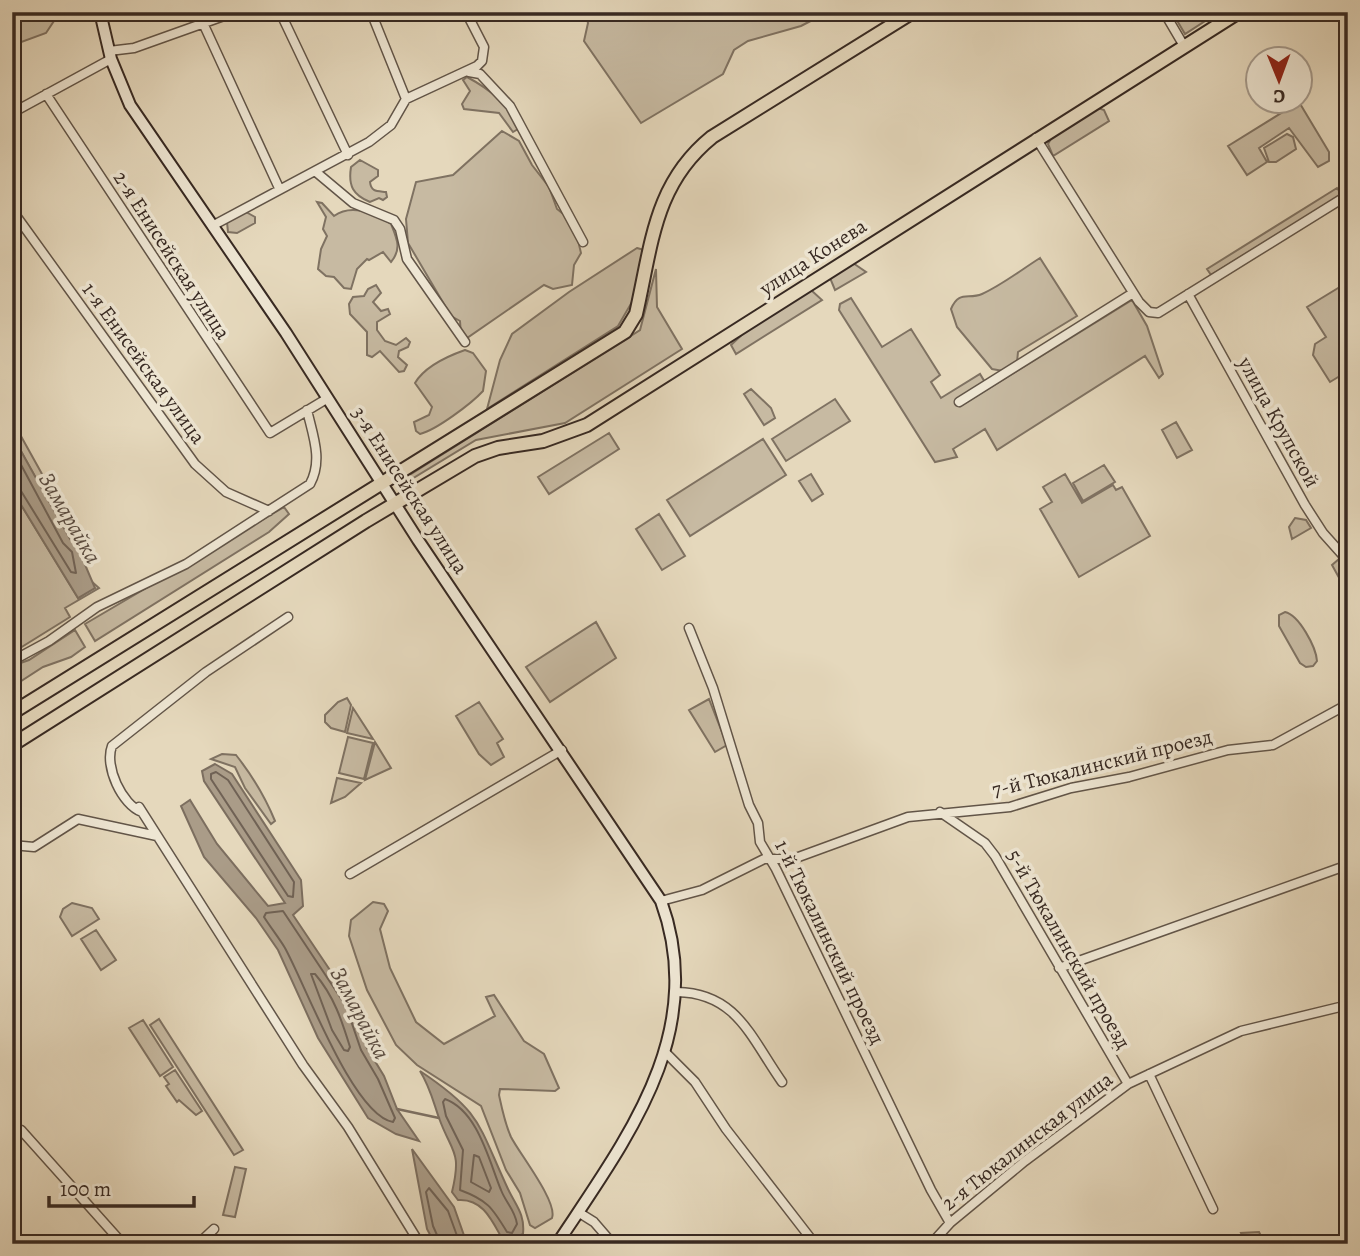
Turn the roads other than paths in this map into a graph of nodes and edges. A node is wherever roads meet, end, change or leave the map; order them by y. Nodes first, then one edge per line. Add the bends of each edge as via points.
1 (100, 12) edge
2 (235, 12) edge
3 (280, 12) edge
4 (371, 12) edge
5 (466, 12) edge
6 (913, 12) edge
7 (1164, 12) edge
8 (1239, 12) edge
9 (203, 23) junction
10 (1184, 46) junction
11 (110, 55) junction
12 (468, 72) junction
13 (46, 94) junction
14 (406, 99) junction
15 (12, 113) edge
16 (1036, 138) junction
17 (348, 155) junction
18 (316, 172) junction
19 (279, 188) junction
20 (1348, 195) edge
21 (12, 210) edge
22 (212, 226) junction
23 (583, 242) dead end
24 (1133, 293) junction
25 (1188, 294) junction
26 (465, 342) dead end
27 (328, 398) junction
28 (960, 402) dead end
29 (307, 411) junction
30 (381, 482) junction
31 (394, 504) junction
32 (269, 511) junction
33 (1348, 561) edge
34 (288, 617) dead end
35 (689, 628) dead end
36 (12, 661) edge
37 (1348, 704) edge
38 (12, 713) edge
39 (12, 745) edge
40 (562, 750) junction
41 (940, 812) junction
42 (158, 836) junction
43 (12, 845) edge
44 (769, 859) junction
45 (1348, 865) edge
46 (349, 874) dead end
47 (661, 901) junction
48 (1059, 968) junction
49 (677, 992) junction
50 (1348, 1005) edge
51 (666, 1053) junction
52 (1149, 1074) junction
53 (782, 1082) dead end
54 (1128, 1084) junction
55 (22, 1130) dead end
56 (1213, 1209) dead end
57 (578, 1212) junction
58 (950, 1223) junction
59 (214, 1228) dead end
60 (123, 1244) edge
61 (198, 1244) edge
62 (420, 1244) edge
63 (557, 1244) edge
64 (613, 1244) edge
65 (815, 1244) edge
66 (931, 1244) edge

1 - 11 street, 3-я Енисейская улица
2 - 9 street
3 - 17 street
4 - 14 street
5 - 12 street via 484,47 482,61
6 - 30 main road via 693,153 668,186 636,314 625,332
7 - 10 street
8 - 10 main road, улица Конева
9 - 11 street
9 - 19 street
10 - 16 main road, улица Конева
11 - 13 street
11 - 22 street, 3-я Енисейская улица via 130,105
12 - 14 street
12 - 23 street via 480,74 510,106
13 - 15 street
13 - 29 street, 2-я Енисейская улица via 270,433
14 - 17 street via 391,125
16 - 24 street
16 - 31 main road, улица Конева via 587,425 543,441 475,456
17 - 18 street
18 - 19 street
18 - 26 street via 353,203 394,220 407,258
19 - 22 street
20 - 25 street
21 - 32 street, 1-я Енисейская улица via 195,464 226,492
22 - 27 street, 3-я Енисейская улица
24 - 25 street via 1149,312 1158,313
24 - 28 street
25 - 33 street, улица Крупской via 1305,505
27 - 29 street
27 - 30 street, 3-я Енисейская улица
29 - 32 street via 317,453 316,474 302,491
30 - 31 street, 3-я Енисейская улица
30 - 38 main road
31 - 39 main road, улица Конева
31 - 40 street, 3-я Енисейская улица
32 - 36 street via 186,564 97,607
34 - 42 street via 206,672 112,746 108,763 113,775 129,803 141,809
35 - 44 street, 1-й Тюкалинский проезд
37 - 41 street, 7-й Тюкалинский проезд via 1273,745 1228,750 1010,807
40 - 46 street
40 - 47 street, 3-я Енисейская улица
41 - 44 street, 7-й Тюкалинский проезд via 908,817 793,859
41 - 48 street, 5-й Тюкалинский проезд via 985,843 995,856
42 - 43 street via 78,819 34,848
42 - 62 street
44 - 47 street, 7-й Тюкалинский проезд via 702,890
44 - 58 street, 1-й Тюкалинский проезд
45 - 48 street
47 - 49 street, 3-я Енисейская улица via 673,939
48 - 54 street, 5-й Тюкалинский проезд
49 - 51 street, 3-я Енисейская улица
49 - 53 street via 712,997 730,1007
50 - 52 street, 2-я Тюкалинская улица via 1241,1031
51 - 57 street, 3-я Енисейская улица via 627,1133
51 - 65 street via 695,1082
52 - 54 street, 2-я Тюкалинская улица
52 - 56 street
54 - 58 street, 2-я Тюкалинская улица
55 - 60 street
57 - 63 street, 3-я Енисейская улица
57 - 64 street
58 - 66 street, 2-я Тюкалинская улица
59 - 61 street

